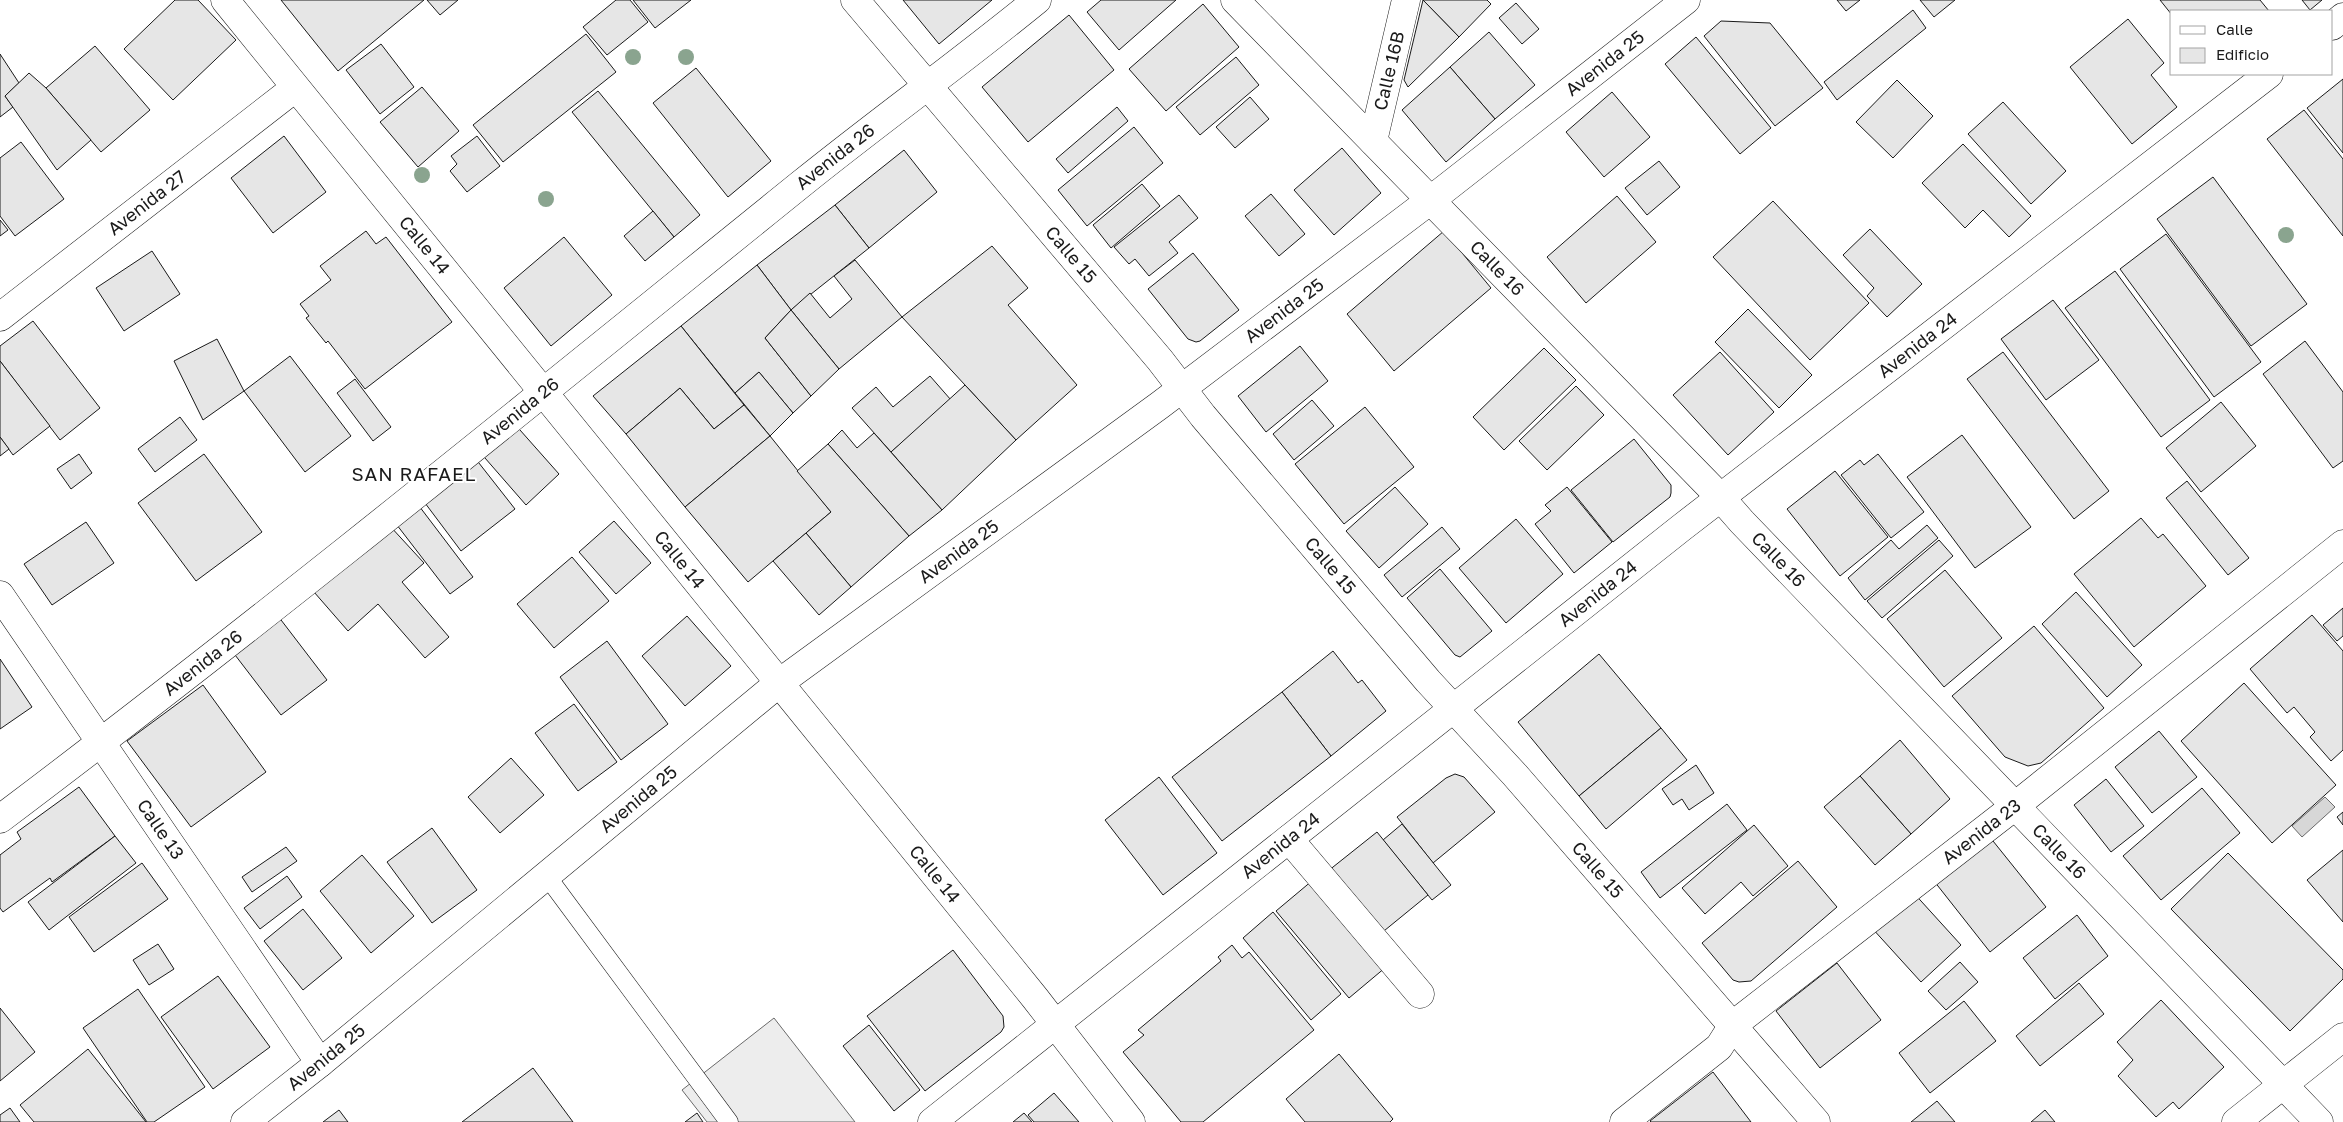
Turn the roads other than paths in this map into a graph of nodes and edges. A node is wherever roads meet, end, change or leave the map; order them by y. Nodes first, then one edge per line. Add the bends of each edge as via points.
1 (225, 0) edge
2 (855, 0) edge
3 (1037, 0) edge
4 (1235, 0) edge
5 (1406, 0) edge
6 (1686, 0) edge
7 (2343, 17) edge
8 (2333, 25) edge
9 (2268, 75) edge
10 (928, 85) junction
11 (295, 88) junction
12 (1372, 141) junction
13 (1432, 200) junction
14 (0, 317) edge
15 (1181, 388) junction
16 (544, 391) junction
17 (1721, 498) junction
18 (2343, 544) edge
19 (0, 595) edge
20 (779, 683) junction
21 (1454, 709) junction
22 (100, 743) junction
23 (2016, 806) junction
24 (0, 819) edge
25 (1289, 839) junction
26 (546, 875) junction
27 (1420, 994) dead end
28 (1056, 1025) junction
29 (1733, 1025) junction
30 (2343, 1038) edge
31 (320, 1063) junction
32 (2283, 1084) junction
33 (245, 1122) edge
34 (729, 1122) edge
35 (932, 1122) edge
36 (1131, 1122) edge
37 (1624, 1122) edge
38 (1816, 1122) edge
39 (2236, 1122) edge
40 (2319, 1122) edge

1 - 11 street, Calle 14
2 - 10 street, Calle 15
3 - 10 street, Avenida 26
4 - 12 street, Calle 16
5 - 12 street, Calle 16B
6 - 13 street, Avenida 25
7 - 8 street
9 - 17 street, Avenida 24
10 - 15 street, Calle 15
10 - 16 street, Avenida 26 via 881,119
11 - 14 street, Avenida 27
11 - 16 street, Calle 14
12 - 13 street, Calle 16
13 - 15 street, Avenida 25
13 - 17 street, Calle 16
15 - 20 street, Avenida 25
15 - 21 street, Calle 15
16 - 20 street, Calle 14
16 - 22 street, Avenida 26
17 - 21 street, Avenida 24
17 - 23 street, Calle 16
18 - 23 street, Avenida 23
19 - 22 street, Calle 13
20 - 26 street, Avenida 25
20 - 28 street, Calle 14
21 - 25 street, Avenida 24
21 - 29 street, Calle 15
22 - 24 street, Avenida 26
22 - 31 street, Calle 13
23 - 29 street, Avenida 23
23 - 32 street, Calle 16
25 - 27 street
25 - 28 street, Avenida 24
26 - 31 street, Avenida 25
26 - 34 lane
28 - 35 street, Avenida 24
28 - 36 street, Calle 14
29 - 37 street, Avenida 23 via 1718,1047
29 - 38 street, Calle 15
30 - 32 street
31 - 33 street, Avenida 25
32 - 39 street
32 - 40 street, Calle 16

